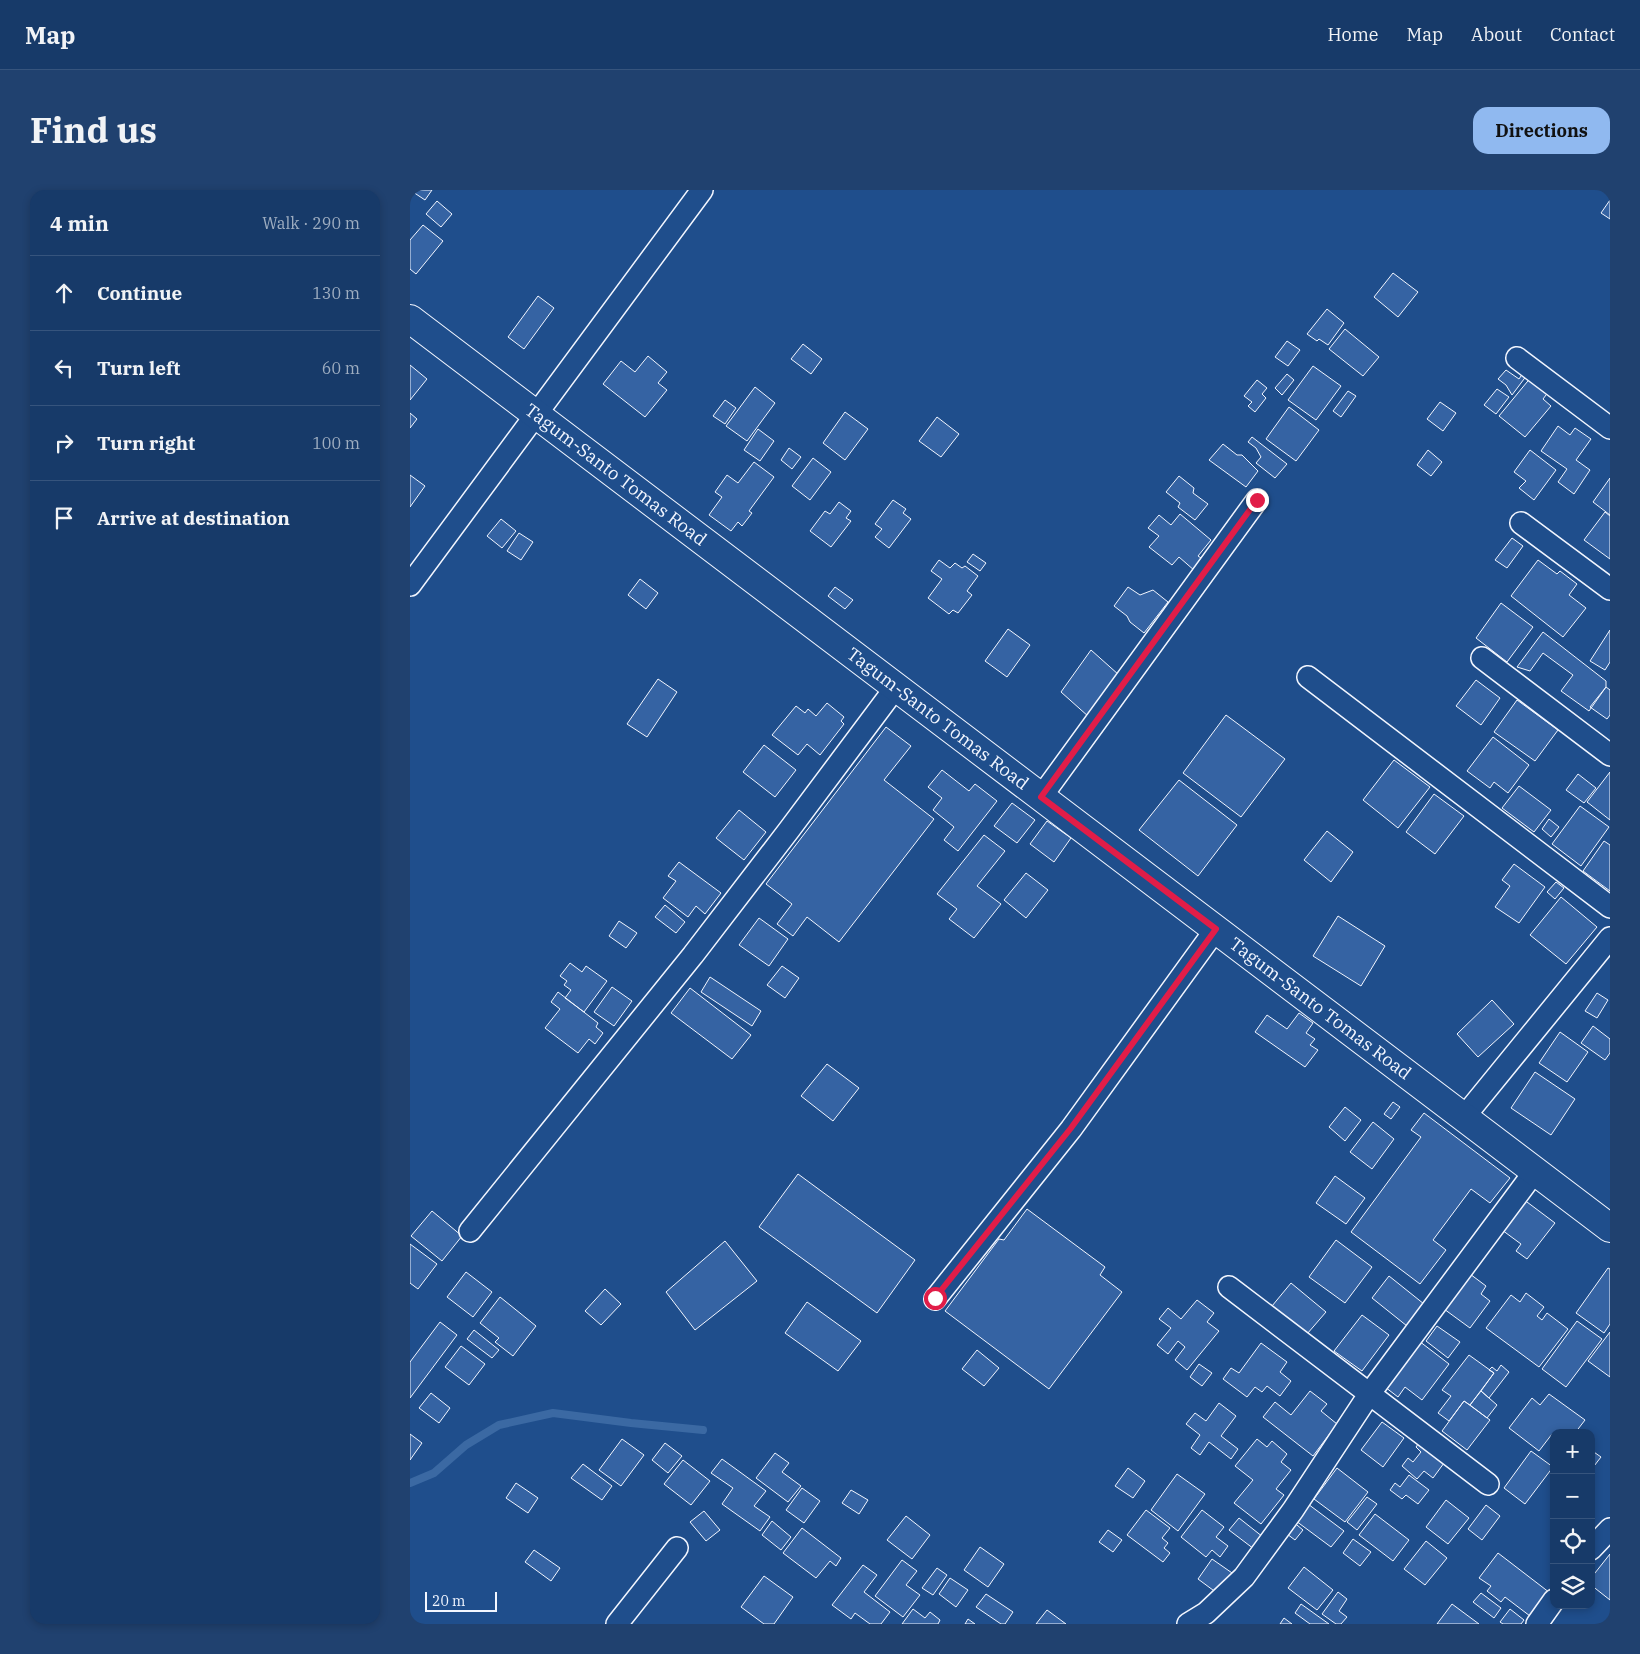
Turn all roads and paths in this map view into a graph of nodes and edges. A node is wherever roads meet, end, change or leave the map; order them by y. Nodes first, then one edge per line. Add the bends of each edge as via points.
1 (702, 190) edge
2 (410, 319) edge
3 (1517, 358) dead end
4 (536, 414) junction
5 (1610, 428) edge
6 (1257, 500) dead end
7 (1521, 523) dead end
8 (410, 585) edge
9 (1610, 589) edge
10 (1482, 658) dead end
11 (1308, 677) dead end
12 (896, 686) junction
13 (1610, 755) edge
14 (1041, 797) junction
15 (1610, 907) edge
16 (1216, 929) junction
17 (1610, 938) edge
18 (1464, 1117) junction
19 (1535, 1171) junction
20 (1610, 1228) edge
21 (470, 1231) dead end
22 (1228, 1287) dead end
23 (935, 1298) dead end
24 (1370, 1393) junction
25 (1488, 1484) dead end
26 (1610, 1530) edge
27 (1595, 1546) edge
28 (677, 1548) dead end
29 (1550, 1606) edge
30 (617, 1624) edge
31 (1188, 1624) edge
32 (1537, 1624) edge

1 - 4 street
2 - 4 main road, Tagum-Santo Tomas Road
3 - 5 street
4 - 8 street
4 - 12 main road, Tagum-Santo Tomas Road
6 - 14 street
7 - 9 street
10 - 13 street
11 - 15 street
12 - 14 main road, Tagum-Santo Tomas Road
12 - 21 street via 693,955
14 - 16 main road, Tagum-Santo Tomas Road
16 - 18 main road, Tagum-Santo Tomas Road
16 - 23 street via 1071,1128
17 - 18 street
18 - 19 main road, Tagum-Santo Tomas Road
19 - 20 main road, Tagum-Santo Tomas Road
19 - 24 street
22 - 24 street
24 - 25 street
24 - 31 street via 1293,1510 1244,1577 1206,1613
26 - 27 street
28 - 30 street
29 - 32 street

